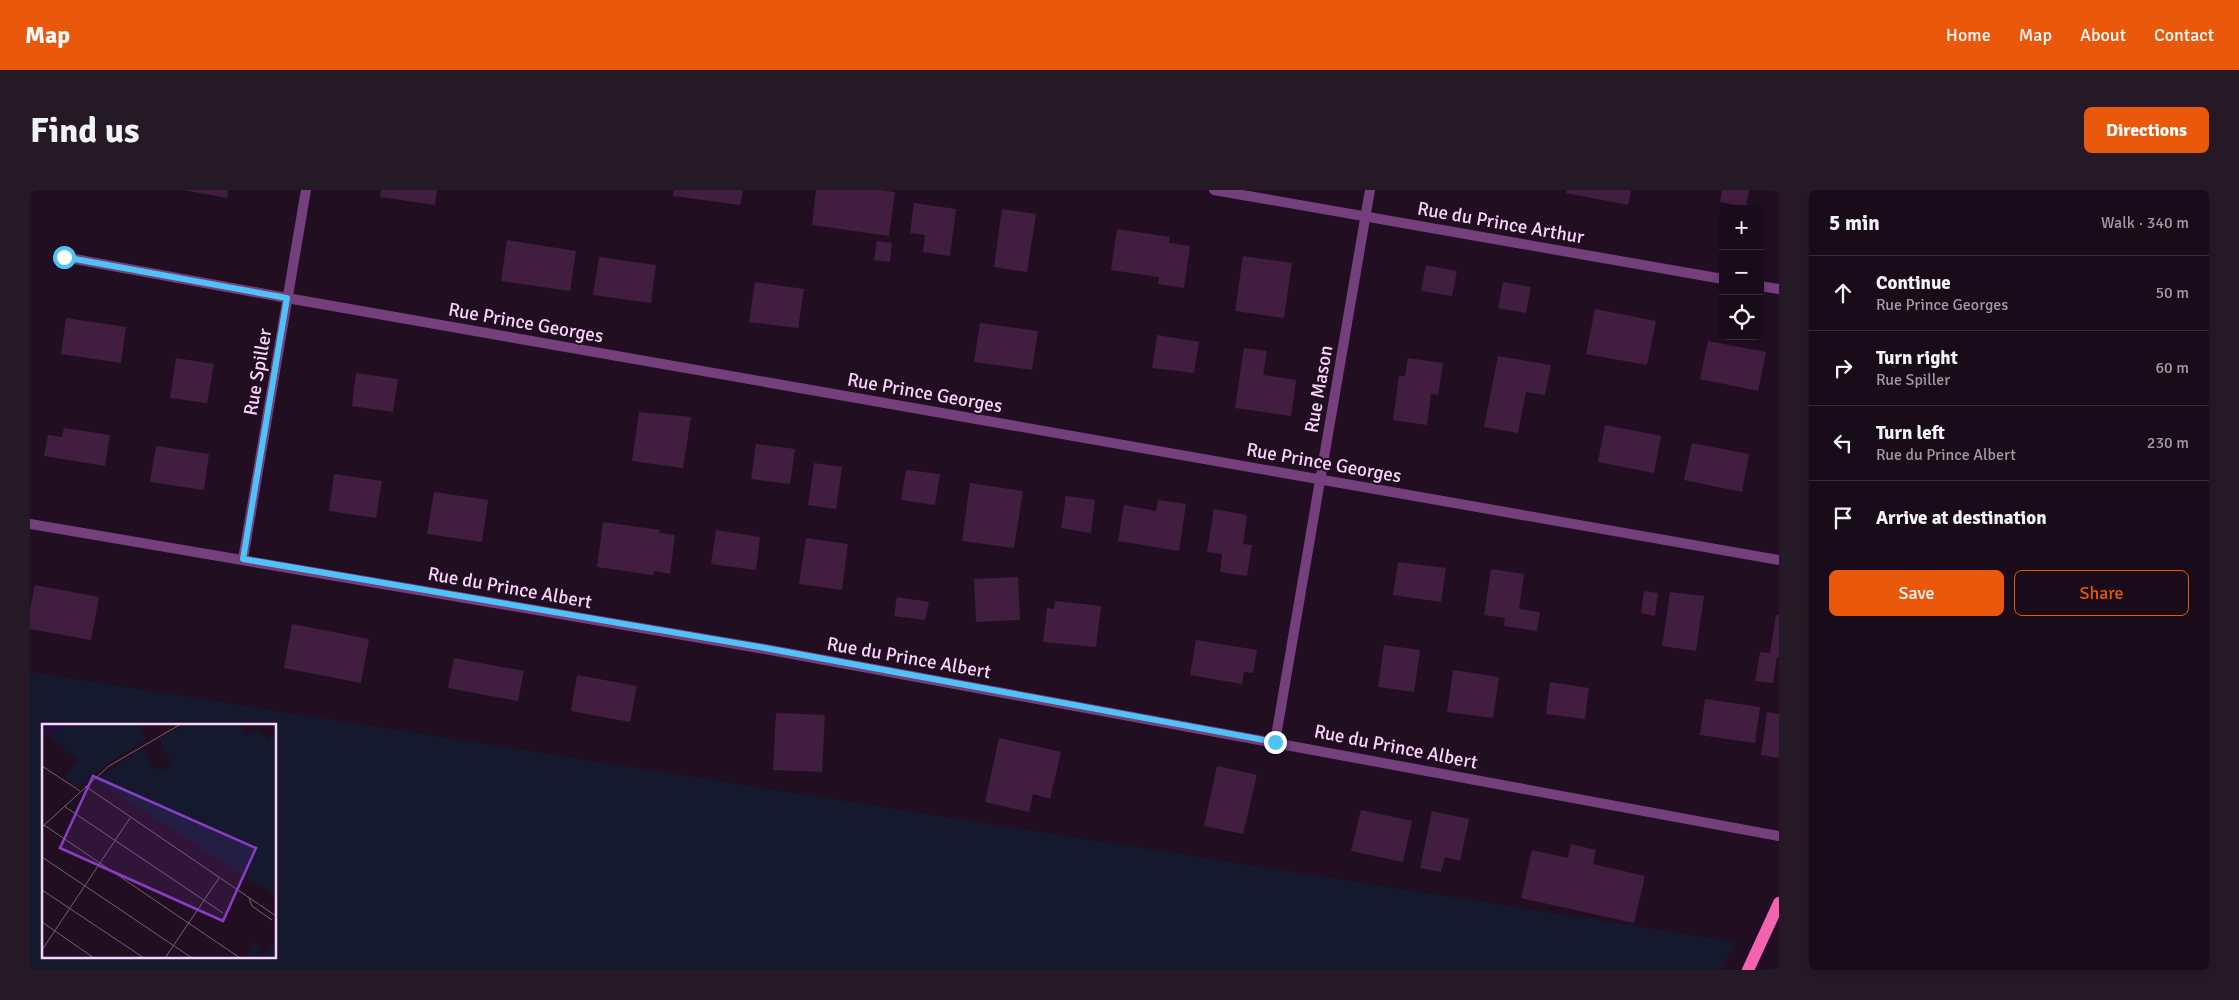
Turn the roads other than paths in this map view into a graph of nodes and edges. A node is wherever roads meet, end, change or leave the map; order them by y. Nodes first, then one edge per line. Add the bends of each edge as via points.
1 (306, 190) edge
2 (1214, 190) edge
3 (1370, 190) edge
4 (1365, 216) junction
5 (64, 257) dead end
6 (1719, 278) edge
7 (1764, 287) edge
8 (1779, 289) edge
9 (287, 298) junction
10 (1320, 479) junction
11 (30, 524) edge
12 (243, 559) junction
13 (1779, 560) edge
14 (1275, 742) junction
15 (1779, 836) edge
16 (1779, 904) edge
17 (1748, 970) edge

1 - 9 street, Rue Spiller
2 - 4 street, Rue du Prince Arthur
3 - 4 street, Rue Mason
4 - 6 street, Rue du Prince Arthur
4 - 10 street, Rue Mason
5 - 9 street, Rue Prince Georges
7 - 8 street
9 - 10 street, Rue Prince Georges
9 - 12 street, Rue Spiller
10 - 13 street, Rue Prince Georges
10 - 14 street, Rue Mason
11 - 12 street, Rue du Prince Albert
12 - 14 street, Rue du Prince Albert via 765,648
14 - 15 street, Rue du Prince Albert
16 - 17 main road

